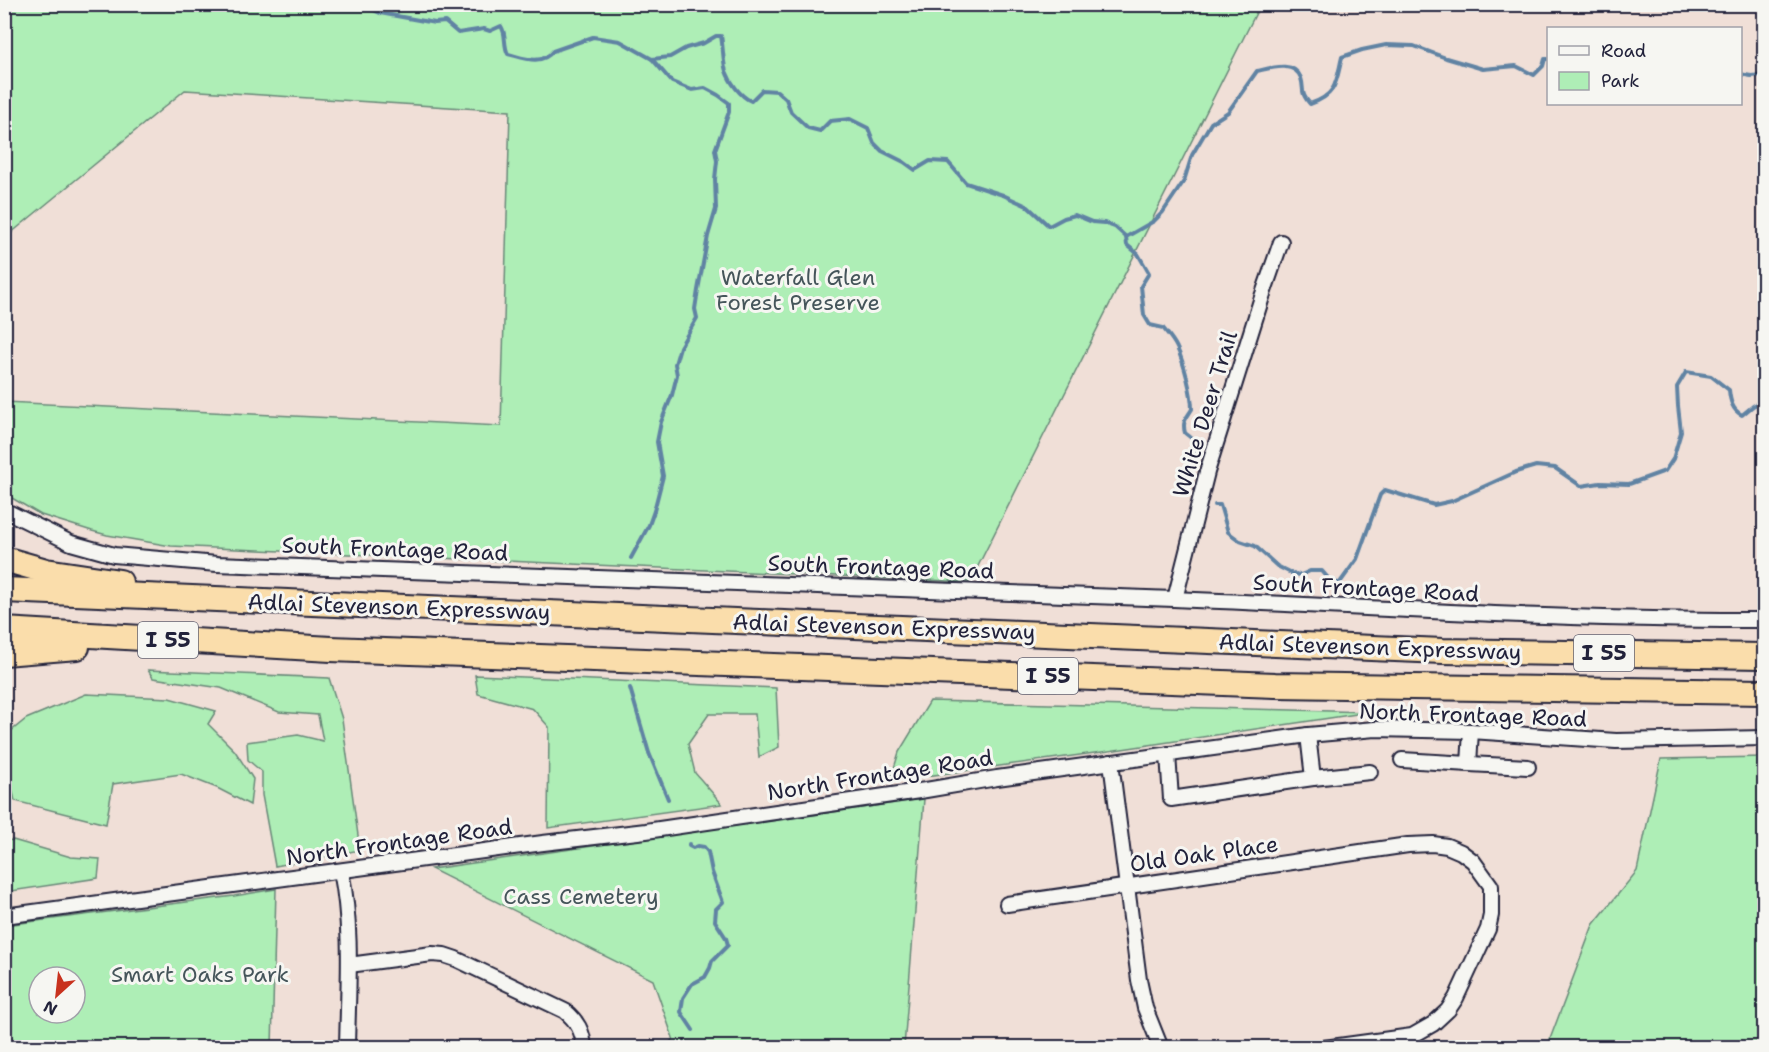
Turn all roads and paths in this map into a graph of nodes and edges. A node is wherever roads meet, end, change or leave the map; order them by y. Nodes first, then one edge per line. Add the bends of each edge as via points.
1 (1281, 242) dead end
2 (4, 510) edge
3 (4, 559) edge
4 (4, 590) edge
5 (217, 599) junction
6 (1175, 599) junction
7 (1764, 620) edge
8 (4, 630) edge
9 (156, 639) junction
10 (4, 653) edge
11 (1764, 656) edge
12 (1764, 692) edge
13 (1471, 731) junction
14 (1308, 735) junction
15 (1764, 738) edge
16 (1168, 754) junction
17 (1402, 760) dead end
18 (1111, 762) junction
19 (1469, 764) junction
20 (1528, 767) dead end
21 (1370, 771) dead end
22 (1313, 778) junction
23 (341, 871) junction
24 (1126, 887) junction
25 (1007, 904) dead end
26 (4, 916) edge
27 (349, 964) junction
28 (347, 1047) edge
29 (584, 1047) edge
30 (1161, 1047) edge
31 (1324, 1047) edge

1 - 6 street, White Deer Trail via 1207,472
2 - 6 street, South Frontage Road via 71,543 114,555 217,564
3 - 5 highway via 46,571
4 - 5 highway, Adlai Stevenson Expressway / I 55
5 - 11 highway, Adlai Stevenson Expressway / I 55 via 1443,651
6 - 7 street, South Frontage Road via 1501,615
8 - 9 highway, Adlai Stevenson Expressway / I 55
9 - 10 highway
9 - 12 highway, Adlai Stevenson Expressway / I 55 via 1275,685
13 - 14 street, North Frontage Road via 1375,729
13 - 15 street, North Frontage Road via 1616,741
13 - 19 street
14 - 16 street, North Frontage Road
14 - 22 street
16 - 18 street, North Frontage Road
16 - 22 street via 1171,799
17 - 19 street
18 - 23 street, North Frontage Road via 646,831
18 - 24 street
19 - 20 street
21 - 22 street
23 - 26 street, North Frontage Road
23 - 27 street via 348,904
24 - 25 street, Old Oak Place
24 - 30 street via 1145,1008
24 - 31 street, Old Oak Place via 1408,845 1447,846 1473,861 1491,886 1491,915 1488,929 1448,1010 1412,1035
27 - 28 street
27 - 29 street via 432,954 456,959 565,1011 576,1020

